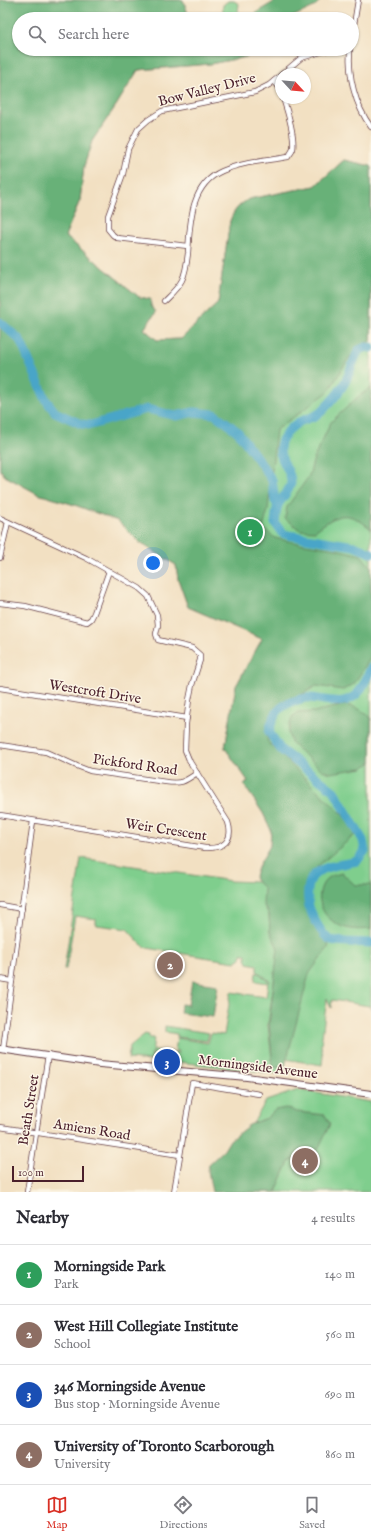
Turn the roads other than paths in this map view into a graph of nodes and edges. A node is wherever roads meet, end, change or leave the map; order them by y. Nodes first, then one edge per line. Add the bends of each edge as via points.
1 (358, 0) edge
2 (356, 12) edge
3 (308, 56) edge
4 (350, 56) edge
5 (289, 68) edge
6 (274, 81) edge
7 (285, 104) edge
8 (371, 128) edge
9 (188, 246) junction
10 (164, 301) dead end
11 (0, 518) edge
12 (8, 522) junction
13 (0, 558) edge
14 (109, 570) junction
15 (0, 603) edge
16 (0, 688) edge
17 (187, 718) junction
18 (0, 745) edge
19 (197, 773) junction
20 (0, 815) edge
21 (33, 821) junction
22 (0, 905) edge
23 (22, 909) junction
24 (0, 979) edge
25 (12, 981) junction
26 (1, 1049) edge
27 (48, 1055) junction
28 (259, 1094) dead end
29 (371, 1094) edge
30 (0, 1127) edge
31 (36, 1132) junction
32 (180, 1155) junction
33 (27, 1192) edge
34 (174, 1192) edge

1 - 2 street
3 - 5 street, Bow Valley Drive
4 - 8 street via 354,92
6 - 9 street, Bow Valley Drive via 255,92 162,112 148,120 135,134 108,216 108,229 117,238
7 - 9 street via 292,136 291,153 288,157 232,167 209,179 199,191 193,205
9 - 10 street via 182,280
11 - 12 street, Weir Crescent
12 - 13 street
12 - 14 street, Weir Crescent
14 - 15 street via 94,612 87,622 25,606
14 - 17 street, Weir Crescent via 148,596 157,615 158,640 192,648 200,655
16 - 17 street, Westcroft Drive
17 - 19 street, Weir Crescent via 185,750
18 - 19 street, Pickford Road via 46,752 90,771 178,784
19 - 21 street, Weir Crescent via 230,828 230,836 220,847 205,848
20 - 21 street, Weir Crescent
21 - 23 street
22 - 23 street
23 - 25 street
24 - 25 street
25 - 26 street
26 - 27 main road, Morningside Avenue
27 - 29 main road, Morningside Avenue via 100,1064 247,1077
27 - 31 street, Beath Street
28 - 32 street via 192,1083
30 - 31 street, Amiens Road
31 - 32 street, Amiens Road
31 - 33 street, Beath Street
32 - 34 street

